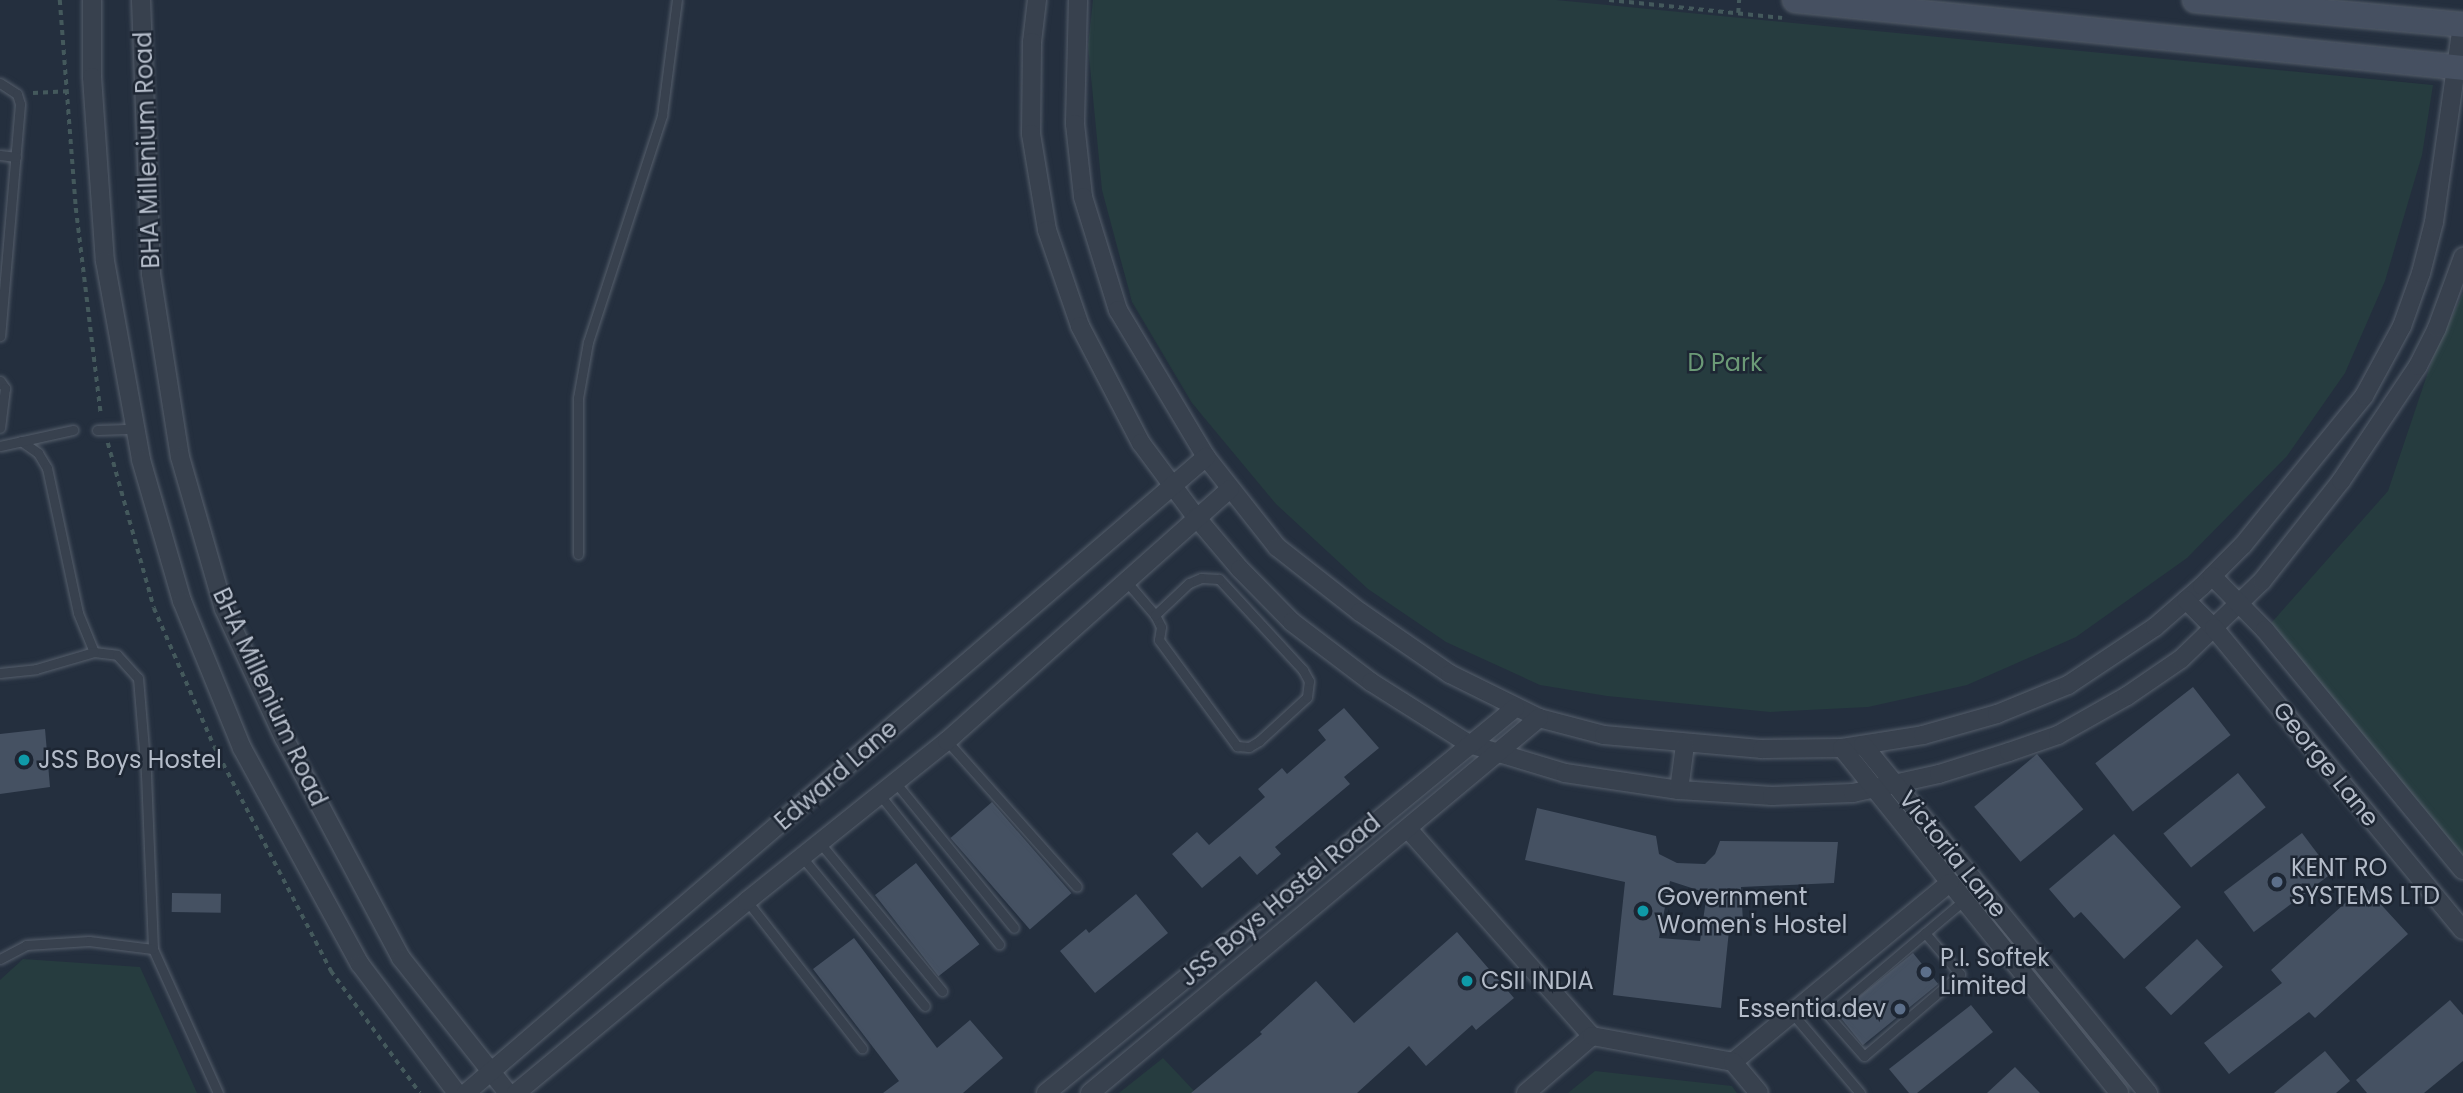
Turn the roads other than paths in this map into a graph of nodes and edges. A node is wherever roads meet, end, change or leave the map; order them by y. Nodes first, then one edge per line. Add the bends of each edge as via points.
1 (92, 0) edge
2 (141, 0) edge
3 (677, 0) edge
4 (1037, 0) edge
5 (1078, 0) edge
6 (1795, 0) edge
7 (2194, 0) edge
8 (2261, 3) edge
9 (2462, 25) edge
10 (2460, 68) edge
11 (0, 83) edge
12 (0, 155) edge
13 (16, 157) junction
14 (2463, 257) edge
15 (0, 336) edge
16 (0, 381) edge
17 (0, 428) edge
18 (135, 429) junction
19 (73, 430) dead end
20 (97, 430) dead end
21 (21, 441) junction
22 (0, 446) edge
23 (1206, 457) junction
24 (1171, 486) junction
25 (1230, 489) junction
26 (1196, 517) junction
27 (578, 554) dead end
28 (2212, 576) junction
29 (1126, 581) junction
30 (2186, 600) junction
31 (2238, 603) junction
32 (1155, 615) junction
33 (2214, 628) junction
34 (94, 652) junction
35 (0, 673) edge
36 (1515, 708) junction
37 (1539, 718) junction
38 (947, 741) junction
39 (1469, 744) junction
40 (1685, 745) junction
41 (1863, 745) junction
42 (1842, 748) junction
43 (1498, 755) junction
44 (895, 782) junction
45 (1895, 784) junction
46 (1874, 788) junction
47 (1679, 790) junction
48 (880, 795) junction
49 (1409, 829) junction
50 (820, 843) junction
51 (802, 857) junction
52 (2463, 870) edge
53 (1949, 883) junction
54 (1077, 887) dead end
55 (747, 901) junction
56 (1963, 901) junction
57 (1014, 928) dead end
58 (2463, 930) edge
59 (1925, 933) junction
60 (999, 944) dead end
61 (153, 949) junction
62 (0, 959) edge
63 (942, 991) dead end
64 (925, 1006) dead end
65 (1792, 1013) junction
66 (1592, 1036) junction
67 (862, 1048) dead end
68 (1734, 1062) junction
69 (1083, 1063) junction
70 (492, 1072) junction
71 (1096, 1088) edge
72 (218, 1093) edge
73 (457, 1093) edge
74 (466, 1093) edge
75 (508, 1093) edge
76 (516, 1093) edge
77 (1046, 1093) edge
78 (1526, 1093) edge
79 (1759, 1093) edge
80 (1860, 1093) edge
81 (2119, 1093) edge
82 (2148, 1093) edge

1 - 18 street, BHA Millenium Road via 92,77 105,261
2 - 70 street, BHA Millenium Road via 151,274 180,457 224,609 284,738 401,958
3 - 27 lane via 663,115 604,287 578,398
4 - 24 street via 1031,134 1047,230 1080,326 1141,443
5 - 23 street via 1075,124 1083,197 1118,310
6 - 10 street
7 - 8 street
8 - 9 street
9 - 10 street
10 - 28 street via 2434,222 2402,326 2364,396 2243,545
11 - 13 lane via 16,94 20,104
12 - 13 lane
13 - 15 lane
14 - 31 street via 2437,328 2389,412 2318,511 2262,581
16 - 17 lane via 5,388
18 - 20 lane
18 - 73 street, BHA Millenium Road via 182,601 242,748 359,964
19 - 21 lane
21 - 22 lane
21 - 34 lane via 38,453 47,468 78,614
23 - 24 street, Edward Lane
23 - 25 street
24 - 26 street
24 - 70 street, Edward Lane
25 - 26 street, Edward Lane
25 - 36 street via 1277,547 1360,612 1450,674
26 - 29 street, Edward Lane
26 - 39 street via 1292,622 1371,682
28 - 30 street
28 - 31 street, George Lane
29 - 32 lane
29 - 38 street, Edward Lane
30 - 33 street, George Lane
30 - 41 street via 2155,627 2068,685 1997,714 1923,735
31 - 33 street
31 - 52 street, George Lane via 2265,629
32 - 32 lane via 1161,627 1159,640 1237,746 1250,747 1259,741 1307,697 1309,681 1303,670 1219,579 1188,583
33 - 45 street via 2181,659 2058,735 1938,775
33 - 58 street, George Lane
34 - 35 lane via 36,669
34 - 61 lane via 117,655 138,678
36 - 37 street
36 - 39 street, JSS Boys Hostel Road
37 - 40 street via 1604,735
37 - 43 street, JSS Boys Hostel Road
38 - 44 street, Edward Lane
38 - 54 lane
39 - 43 street
39 - 69 street, JSS Boys Hostel Road
40 - 42 street
40 - 47 street
41 - 42 street
41 - 45 street, Victoria Lane
42 - 46 street, Victoria Lane
43 - 47 street via 1564,773
43 - 49 street, JSS Boys Hostel Road
44 - 48 street, Edward Lane
44 - 57 lane
45 - 46 street
45 - 82 street, Victoria Lane
46 - 47 street via 1772,796
46 - 53 street, Victoria Lane
48 - 50 street, Edward Lane
48 - 60 lane
49 - 66 street
49 - 71 street, JSS Boys Hostel Road
50 - 51 street, Edward Lane
50 - 63 lane
51 - 55 street, Edward Lane
51 - 64 lane
53 - 56 street, Victoria Lane
53 - 65 street
55 - 67 lane
55 - 76 street, Edward Lane
56 - 59 lane
56 - 81 street, Victoria Lane
59 - 59 lane via 1828,1015 1864,1056 1960,974
61 - 62 lane via 89,941 26,945
61 - 72 lane
65 - 68 street
65 - 80 lane
66 - 68 street
66 - 78 street
68 - 79 street
69 - 71 street
69 - 77 street, JSS Boys Hostel Road
70 - 74 street, Edward Lane
70 - 75 street, BHA Millenium Road

